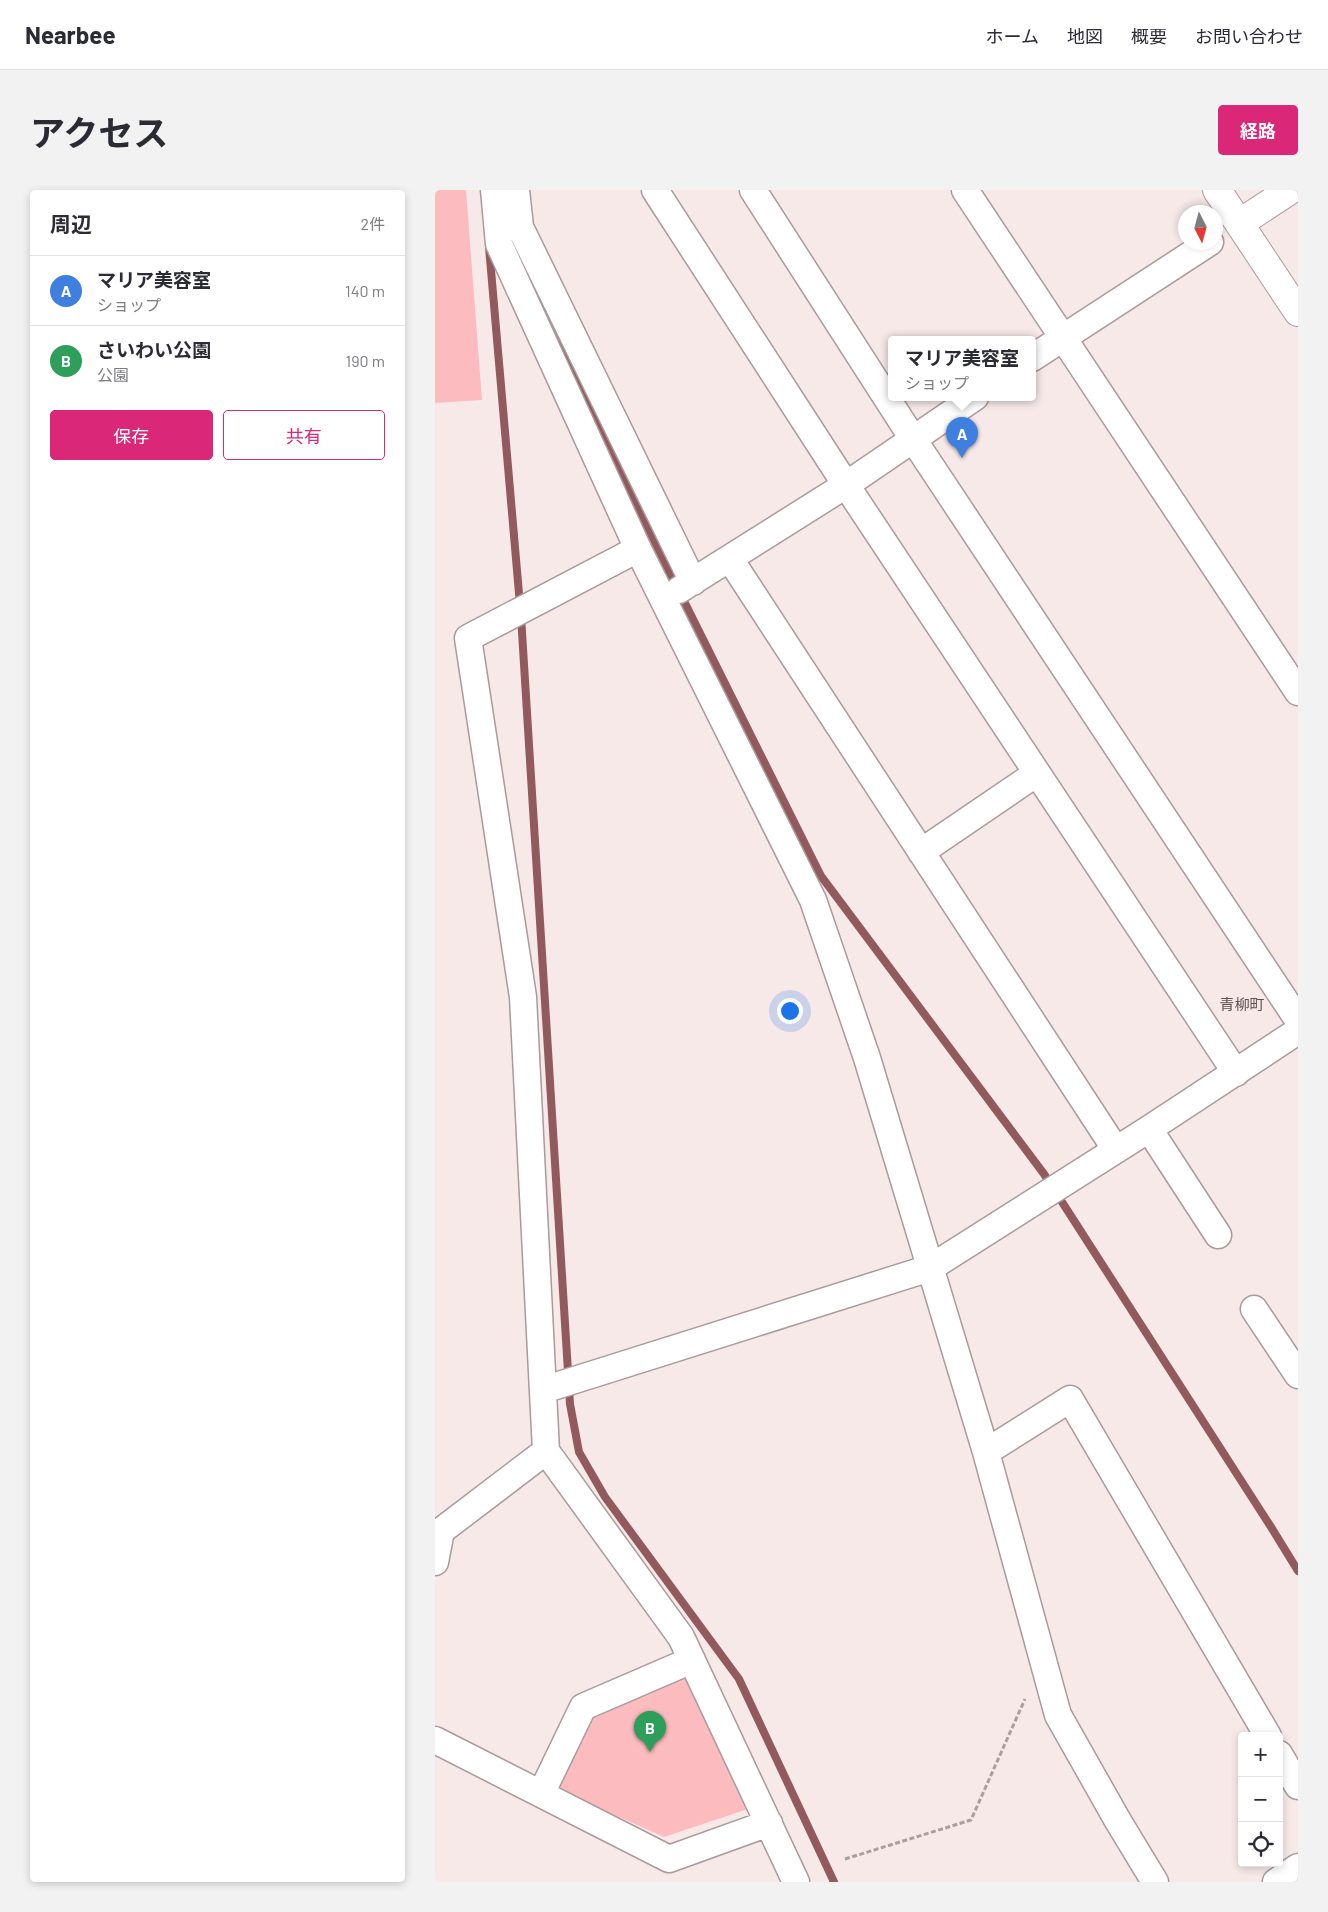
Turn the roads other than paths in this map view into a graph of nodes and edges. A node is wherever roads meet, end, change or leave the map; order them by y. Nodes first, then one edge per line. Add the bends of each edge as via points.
1 (494, 190) edge
2 (516, 190) edge
3 (655, 190) edge
4 (753, 190) edge
5 (965, 190) edge
6 (1217, 190) edge
7 (1290, 190) edge
8 (1239, 224) junction
9 (1223, 234) edge
10 (1198, 250) edge
11 (1298, 312) edge
12 (1063, 337) junction
13 (1036, 355) edge
14 (888, 400) edge
15 (889, 401) edge
16 (969, 401) edge
17 (913, 439) junction
18 (846, 485) junction
19 (638, 549) junction
20 (730, 559) junction
21 (693, 582) junction
22 (663, 600) junction
23 (1298, 692) edge
24 (1037, 773) junction
25 (921, 852) junction
26 (1298, 1020) edge
27 (1298, 1032) edge
28 (1236, 1073) junction
29 (1149, 1130) junction
30 (1117, 1150) junction
31 (1218, 1235) dead end
32 (930, 1268) junction
33 (1254, 1309) dead end
34 (1298, 1375) edge
35 (543, 1390) junction
36 (546, 1451) junction
37 (987, 1452) junction
38 (435, 1562) edge
39 (693, 1660) junction
40 (1266, 1732) edge
41 (435, 1740) edge
42 (1283, 1761) edge
43 (1298, 1786) edge
44 (541, 1794) junction
45 (769, 1823) junction
46 (1298, 1867) edge
47 (796, 1882) edge
48 (1155, 1882) edge
49 (1276, 1882) edge

1 - 19 street via 499,244
2 - 21 street via 520,227
3 - 18 street
4 - 14 street
5 - 12 street
6 - 8 street
7 - 8 street
8 - 9 street
8 - 11 street
10 - 12 street
12 - 13 street
12 - 23 street
15 - 17 street
16 - 17 street
17 - 18 street
17 - 26 street
18 - 20 street
18 - 24 street
19 - 22 street
19 - 35 street via 468,638 523,997
20 - 21 street
20 - 25 street
21 - 22 street
22 - 32 street via 813,900 867,1058
24 - 25 street
24 - 28 street
25 - 30 street
27 - 28 street
28 - 29 street
29 - 30 street
29 - 31 street
30 - 32 street
32 - 35 street
32 - 37 street
33 - 34 street
35 - 36 street
36 - 38 street via 441,1531
36 - 39 street via 681,1637
37 - 40 street via 1070,1399
37 - 48 street via 1058,1715
39 - 44 street via 583,1707
39 - 45 street
41 - 44 street
42 - 43 street
44 - 45 street via 669,1859
45 - 47 street
46 - 49 street

